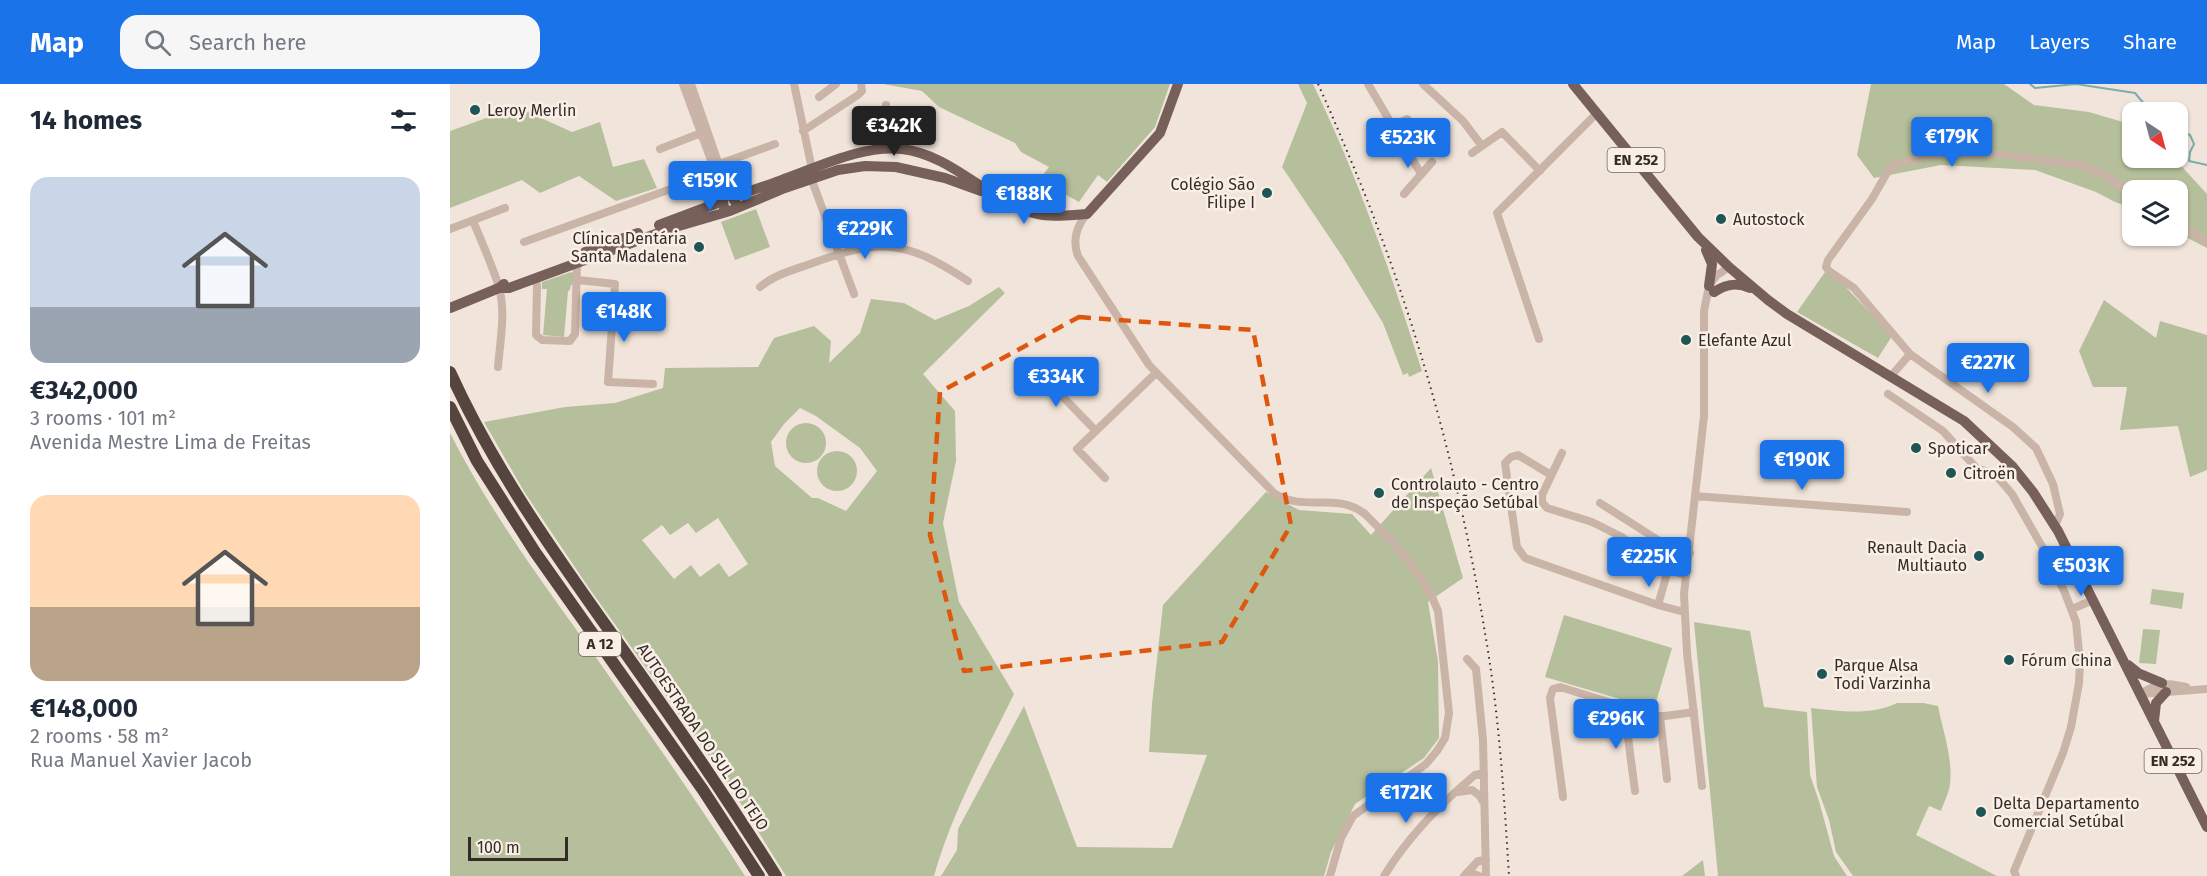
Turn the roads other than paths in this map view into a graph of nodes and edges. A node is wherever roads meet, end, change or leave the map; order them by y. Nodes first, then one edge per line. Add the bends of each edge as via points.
1 (683, 84) edge
2 (691, 84) edge
3 (794, 84) edge
4 (836, 84) edge
5 (861, 84) edge
6 (1178, 84) edge
7 (1368, 84) edge
8 (1423, 84) edge
9 (1573, 84) edge
10 (819, 97) dead end
11 (886, 105) dead end
12 (1596, 114) junction
13 (1393, 126) junction
14 (803, 131) junction
15 (701, 133) junction
16 (775, 144) dead end
17 (1482, 146) junction
18 (660, 148) dead end
19 (886, 148) junction
20 (1439, 148) dead end
21 (898, 149) junction
22 (874, 150) junction
23 (1472, 153) dead end
24 (1432, 162) dead end
25 (719, 164) junction
26 (876, 166) junction
27 (896, 167) junction
28 (1540, 171) junction
29 (715, 173) junction
30 (812, 174) junction
31 (1421, 174) junction
32 (2122, 186) edge
33 (991, 193) junction
34 (1404, 194) dead end
35 (729, 202) junction
36 (505, 208) dead end
37 (1087, 214) junction
38 (473, 220) junction
39 (450, 229) edge
40 (2188, 230) edge
41 (1698, 237) junction
42 (524, 242) dead end
43 (2207, 242) edge
44 (839, 254) junction
45 (577, 263) junction
46 (1729, 267) junction
47 (578, 280) junction
48 (968, 281) dead end
49 (536, 284) junction
50 (760, 287) dead end
51 (499, 288) junction
52 (1712, 289) junction
53 (1757, 292) junction
54 (854, 294) dead end
55 (450, 308) edge
56 (1539, 339) dead end
57 (1910, 354) junction
58 (498, 367) dead end
59 (1034, 367) dead end
60 (450, 372) edge
61 (1156, 373) junction
62 (1891, 376) junction
63 (653, 384) dead end
64 (1887, 394) dead end
65 (450, 407) edge
66 (1096, 431) junction
67 (1562, 453) dead end
68 (1551, 475) junction
69 (1105, 478) dead end
70 (1695, 496) junction
71 (1600, 503) dead end
72 (1907, 512) dead end
73 (2055, 526) junction
74 (1690, 553) junction
75 (1668, 570) junction
76 (1686, 575) junction
77 (2093, 600) junction
78 (1658, 604) junction
79 (2072, 609) junction
80 (1684, 612) junction
81 (1467, 659) dead end
82 (2124, 662) junction
83 (2164, 687) junction
84 (2203, 689) edge
85 (2140, 694) junction
86 (1624, 707) junction
87 (1694, 712) junction
88 (1660, 717) junction
89 (2154, 721) junction
90 (1484, 773) junction
91 (1667, 779) dead end
92 (1702, 786) dead end
93 (1635, 791) dead end
94 (1454, 792) junction
95 (1563, 797) dead end
96 (1485, 807) junction
97 (2207, 827) edge
98 (1486, 860) junction
99 (2015, 874) edge
100 (759, 876) edge
101 (776, 876) edge
102 (1330, 876) edge
103 (1384, 876) edge
104 (1466, 876) edge
105 (1479, 876) edge
106 (1486, 876) edge

1 - 15 street
2 - 25 street
3 - 14 street
4 - 10 street
5 - 14 street via 862,91 853,99
6 - 37 main road via 1160,133
7 - 13 street
8 - 17 street via 1463,121
9 - 12 main road, EN 252
11 - 19 street
12 - 28 street
12 - 41 main road, EN 252
13 - 20 street via 1407,119
13 - 31 street
14 - 30 street
15 - 18 street
15 - 29 street
16 - 25 street
17 - 23 street
17 - 28 street via 1503,133
19 - 21 main road
19 - 22 main road
21 - 27 main road via 892,158
21 - 33 main road via 933,159
22 - 26 main road via 880,157
22 - 30 main road
24 - 31 street
25 - 35 street
26 - 27 main road
26 - 30 main road
27 - 33 main road
28 - 56 street via 1497,213
29 - 35 street
29 - 42 street
30 - 35 main road
30 - 44 street
31 - 34 street
32 - 57 street via 2102,172 2079,165 2000,154 1932,155 1896,164 1826,267 1854,288
33 - 37 main road via 1034,214
35 - 45 main road
35 - 51 main road via 507,281
36 - 38 street
37 - 61 street via 1078,224 1078,256 1141,356
38 - 39 street
38 - 51 street
40 - 43 street
41 - 46 main road, EN 252
41 - 52 main road via 1712,260
44 - 48 street via 866,247 902,248 932,259
44 - 50 street via 773,278
44 - 54 street
45 - 47 street
45 - 49 main road
46 - 52 street via 1716,276
46 - 53 main road, EN 252
47 - 49 street via 574,334 566,342 542,340 536,335
47 - 63 street via 615,284 608,382
49 - 51 main road
51 - 55 main road
51 - 58 street
52 - 53 main road via 1732,284
52 - 70 street via 1704,311 1704,416
53 - 62 main road, EN 252
57 - 62 street
57 - 73 street via 2037,448 2053,484 2060,514
59 - 66 street
60 - 101 highway, AUTOESTRADA DO SUL DO TEJO / A 12 via 536,526 687,740
61 - 66 street
61 - 102 street via 1274,493 1299,503 1342,502 1365,514 1418,572 1438,611 1449,713 1445,738 1426,764 1353,816 1341,838
62 - 73 main road, EN 252 via 1964,421 1996,450 2033,492
64 - 79 street via 1943,431 1977,469 2000,480 2037,537
65 - 100 highway, AUTOESTRADA DO SUL DO TEJO / A 12 via 477,461 535,552 704,790
66 - 69 street via 1077,449
67 - 68 street
68 - 75 street via 1542,495 1547,508 1592,522 1622,537
68 - 78 street via 1518,455 1505,464 1520,554
70 - 72 street
70 - 74 street
71 - 74 street via 1661,542
73 - 77 main road, EN 252
74 - 76 street
75 - 76 street
75 - 78 street
76 - 80 street
77 - 79 street
77 - 82 main road, EN 252
78 - 80 street
79 - 99 street via 2080,662 2073,720
80 - 87 street
81 - 90 street via 1476,669
82 - 83 main road
82 - 85 main road, EN 252
83 - 84 street
83 - 85 street
83 - 89 main road via 2156,703
85 - 89 main road, EN 252
86 - 88 street
86 - 93 street
86 - 95 street via 1560,687 1551,691
87 - 88 street
87 - 92 street
88 - 91 street
89 - 97 main road, EN 252
90 - 94 street via 1475,775
90 - 96 street
94 - 96 street via 1472,790
94 - 103 street via 1416,832
96 - 98 street
98 - 104 street via 1478,861
98 - 106 street
104 - 105 street

